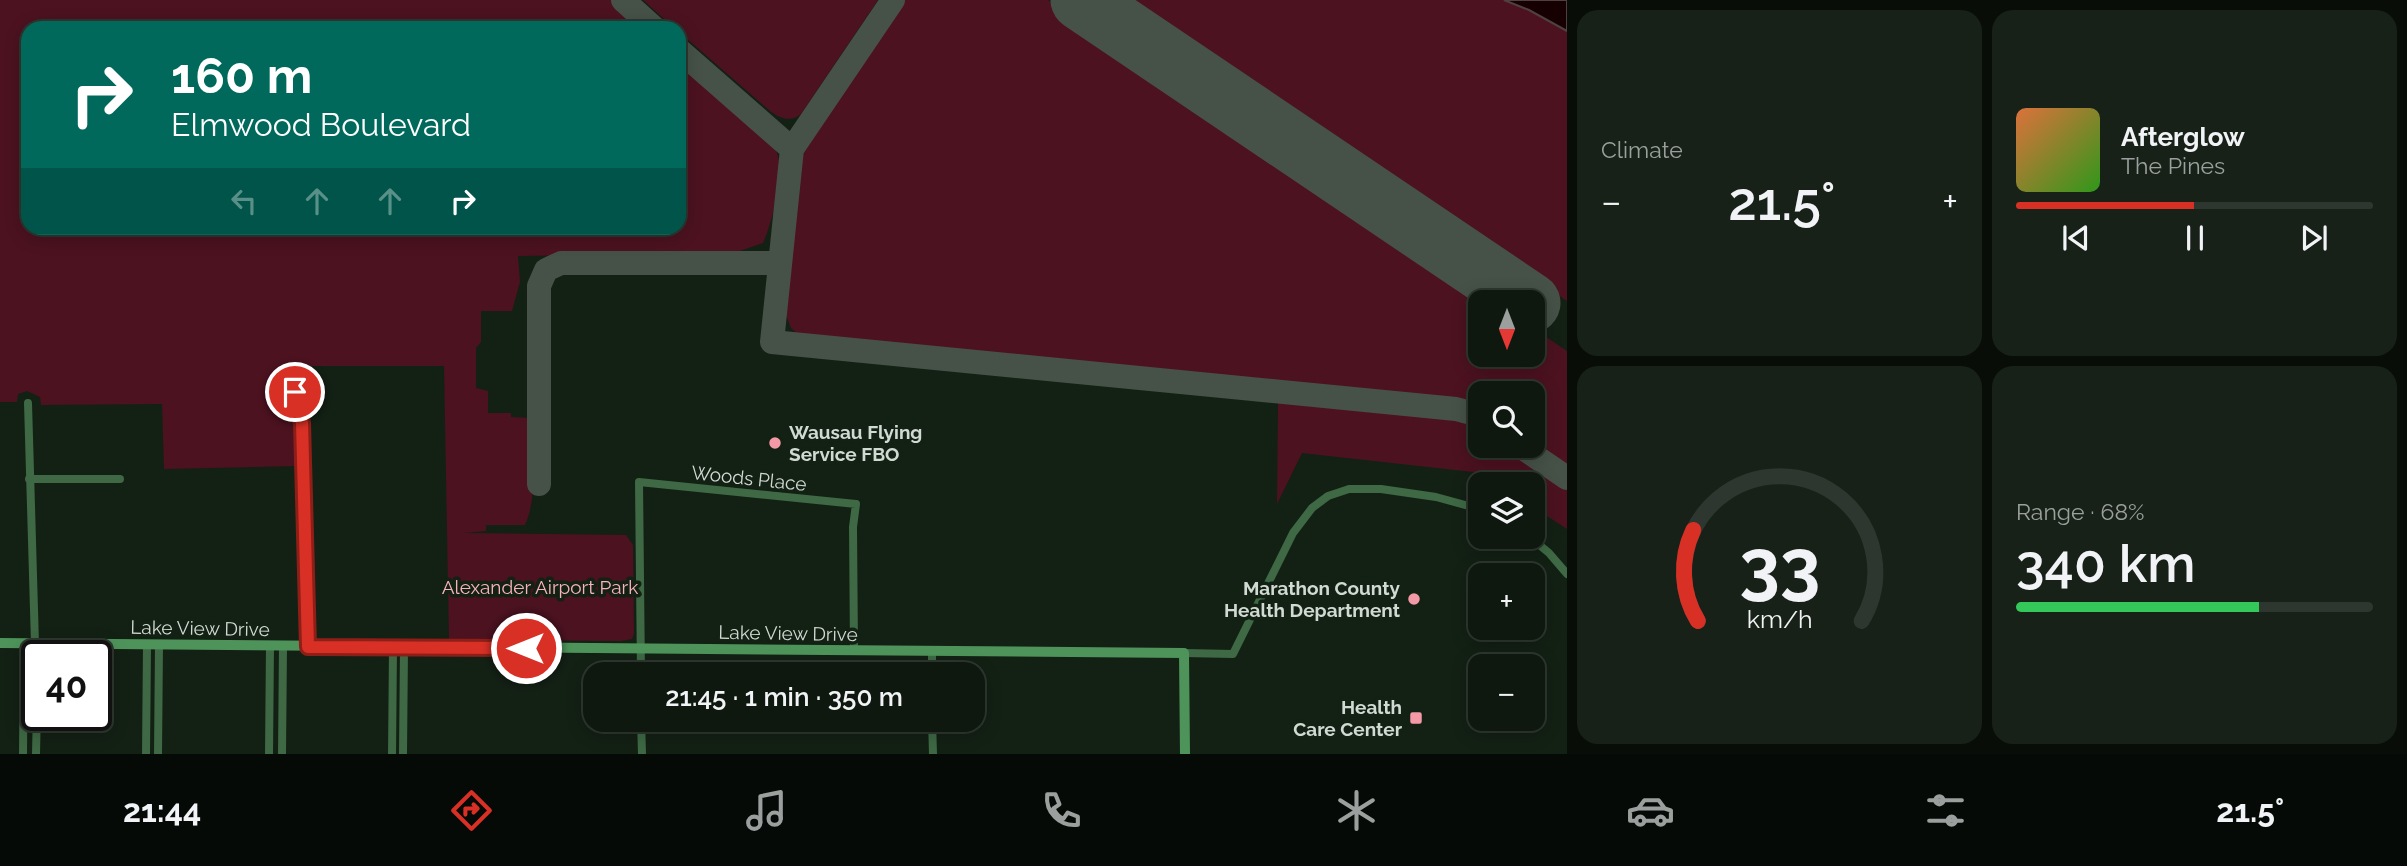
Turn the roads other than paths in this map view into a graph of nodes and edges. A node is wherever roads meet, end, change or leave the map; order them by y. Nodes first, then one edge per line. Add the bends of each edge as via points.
1 (295, 392) dead end
2 (28, 402) dead end
3 (29, 479) junction
4 (120, 479) dead end
5 (1468, 506) edge
6 (1545, 548) edge
7 (1567, 574) edge
8 (32, 640) edge
9 (0, 643) edge
10 (21, 644) edge
11 (112, 645) edge
12 (153, 645) junction
13 (270, 646) junction
14 (283, 646) junction
15 (308, 647) junction
16 (399, 648) junction
17 (640, 648) junction
18 (854, 651) junction
19 (932, 651) junction
20 (1184, 653) junction
21 (641, 662) edge
22 (932, 662) edge
23 (25, 731) edge
24 (36, 731) edge
25 (641, 732) edge
26 (932, 732) edge
27 (23, 754) edge
28 (36, 754) edge
29 (146, 754) edge
30 (158, 754) edge
31 (269, 754) edge
32 (282, 754) edge
33 (392, 754) edge
34 (404, 754) edge
35 (642, 754) edge
36 (933, 754) edge
37 (1185, 754) edge

1 - 15 street via 302,423
2 - 3 street
3 - 4 street
3 - 8 street
5 - 20 street, Lake View Drive via 1381,489 1349,489 1328,496 1295,530 1233,654
6 - 7 street
9 - 10 street, Lake View Drive
11 - 12 street, Lake View Drive
12 - 13 street, Lake View Drive
12 - 29 street
12 - 30 street
13 - 14 street, Lake View Drive
13 - 31 street
14 - 15 street, Lake View Drive
14 - 32 street
15 - 16 street, Lake View Drive
16 - 17 street, Lake View Drive
16 - 33 street
16 - 34 street
17 - 18 street, Lake View Drive
17 - 18 street, Woods Place via 639,482 856,504
17 - 21 street
18 - 19 street, Lake View Drive
19 - 20 street, Lake View Drive
19 - 22 street
20 - 37 street
23 - 27 street
24 - 28 street
25 - 35 street
26 - 36 street

